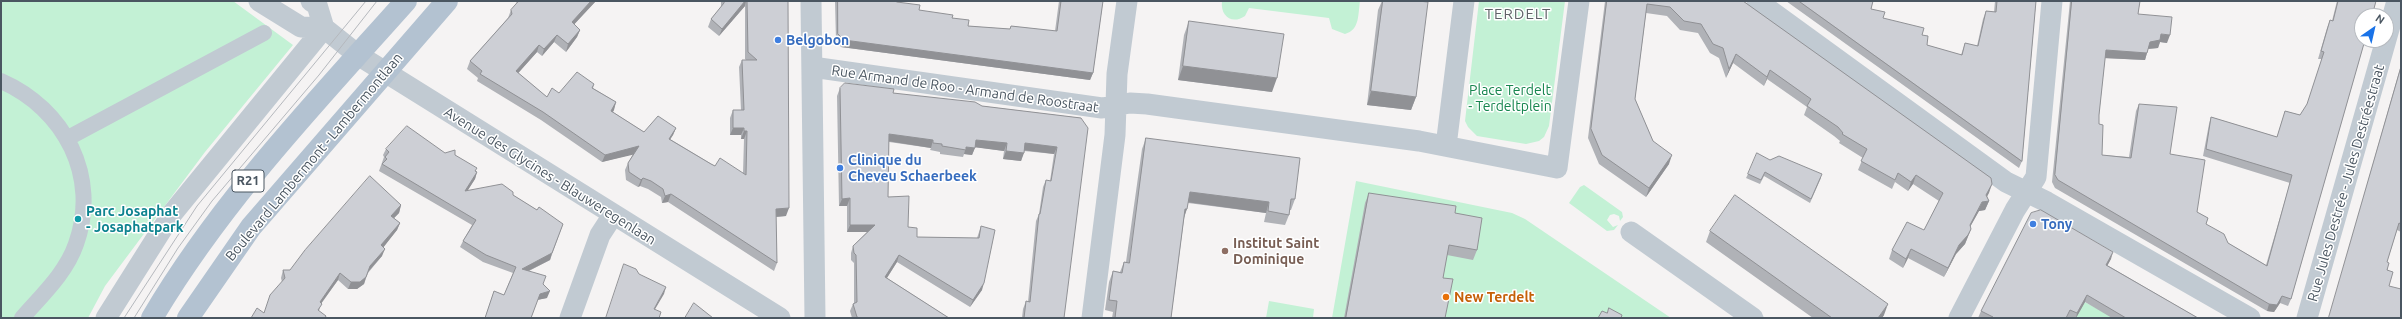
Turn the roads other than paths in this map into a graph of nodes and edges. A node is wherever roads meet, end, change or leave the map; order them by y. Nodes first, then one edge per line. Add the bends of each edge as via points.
1 (259, 1) edge
2 (311, 1) edge
3 (406, 1) edge
4 (447, 1) edge
5 (811, 1) edge
6 (1127, 1) edge
7 (1464, 1) edge
8 (1579, 1) edge
9 (1757, 1) edge
10 (2052, 1) edge
11 (2397, 1) edge
12 (324, 28) junction
13 (264, 33) dead end
14 (358, 55) junction
15 (812, 67) junction
16 (385, 71) junction
17 (1, 81) edge
18 (1117, 105) junction
19 (68, 138) junction
20 (1446, 146) junction
21 (2027, 192) junction
22 (613, 215) junction
23 (1631, 232) dead end
24 (22, 318) edge
25 (106, 318) edge
26 (152, 318) edge
27 (188, 318) edge
28 (570, 318) edge
29 (780, 318) edge
30 (815, 318) edge
31 (1092, 318) edge
32 (1753, 318) edge
33 (1959, 318) edge
34 (2250, 318) edge
35 (2307, 318) edge

1 - 12 street via 301,27
2 - 12 street via 317,5
3 - 14 main road, R21
4 - 16 main road, Boulevard Lambermont - Lambermontlaan / R21
5 - 15 street
6 - 18 street via 1117,74
7 - 20 street
8 - 20 street via 1557,168
9 - 21 street via 2006,182
10 - 21 street via 2036,177
11 - 35 street, Rue Jules Destrée - Jules Destréestraat
12 - 14 street, Avenue des Glycines - Blauweregenlaan
12 - 25 street via 171,215
13 - 19 street
14 - 16 street, Avenue des Glycines - Blauweregenlaan
14 - 26 main road, R21 via 220,216
15 - 18 street, Rue Armand de Roo - Armand de Roostraat via 1102,108
15 - 30 street
16 - 22 street, Avenue des Glycines - Blauweregenlaan
16 - 27 main road, Boulevard Lambermont - Lambermontlaan / R21 via 251,227
17 - 19 street via 17,88 44,109
18 - 20 street, Rue Armand de Roo - Armand de Roostraat via 1147,104
18 - 31 street
19 - 24 street via 82,184 80,227 75,245 58,276
21 - 33 street
21 - 34 street
22 - 28 street via 600,236
22 - 29 street, Avenue des Glycines - Blauweregenlaan
23 - 32 street

